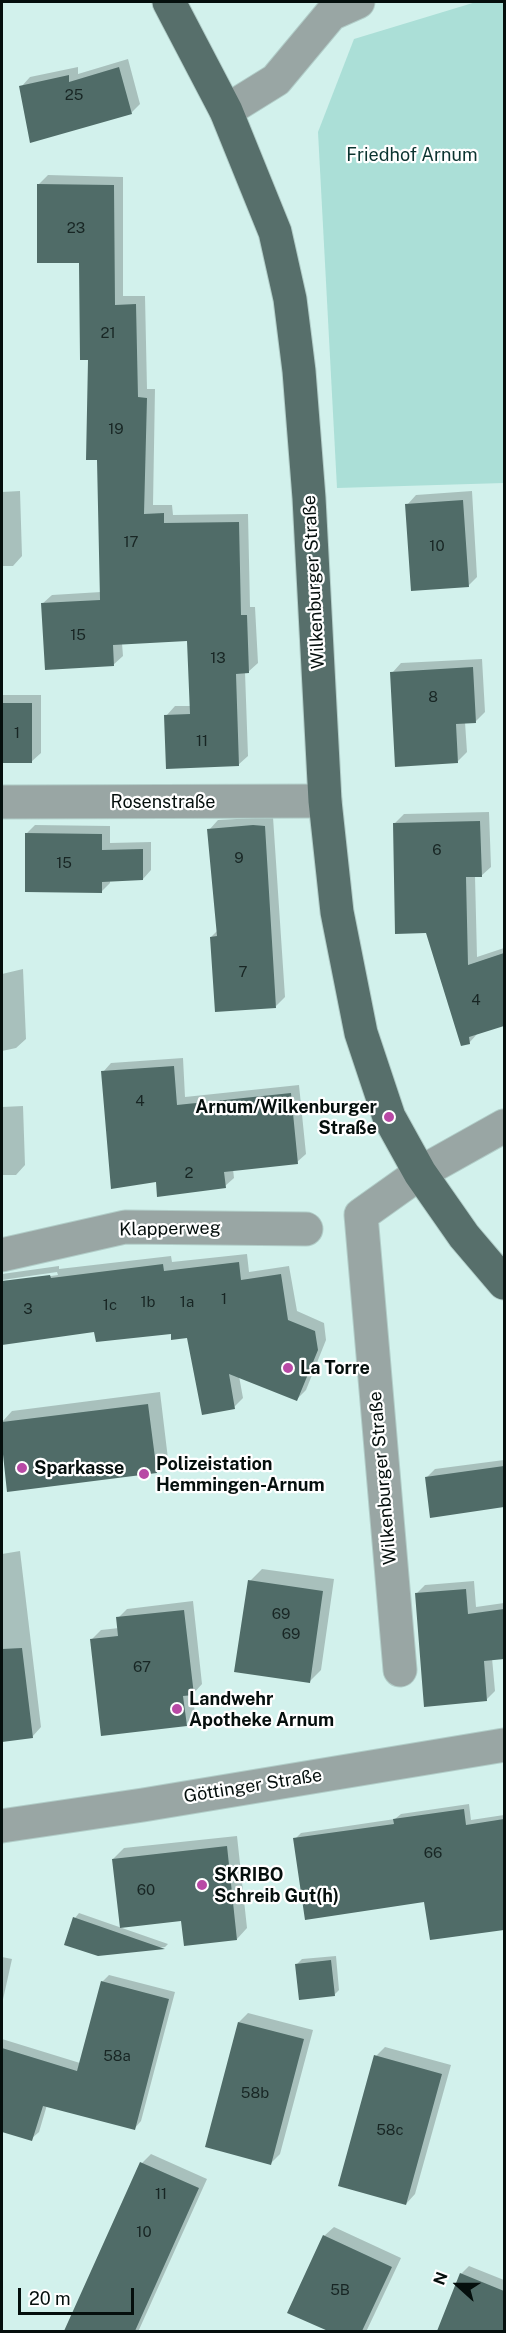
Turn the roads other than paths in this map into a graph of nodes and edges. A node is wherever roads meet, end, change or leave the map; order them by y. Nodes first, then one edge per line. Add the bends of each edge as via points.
1 (169, 2) edge
2 (358, 2) edge
3 (226, 111) junction
4 (325, 801) junction
5 (2, 802) edge
6 (504, 1126) edge
7 (420, 1173) junction
8 (306, 1229) dead end
9 (2, 1255) edge
10 (504, 1283) edge
11 (400, 1670) dead end
12 (504, 1745) edge
13 (2, 1826) edge

1 - 3 main road, Wilkenburger Straße
2 - 3 street via 331,14 276,80
3 - 4 main road, Wilkenburger Straße via 274,232 290,299 309,498
4 - 5 street, Rosenstraße
4 - 7 main road, Wilkenburger Straße via 337,912 361,1033 389,1117
6 - 7 street
7 - 10 main road, Wilkenburger Straße via 464,1236
7 - 11 street, Wilkenburger Straße via 361,1215
8 - 9 street, Klapperweg via 124,1227
12 - 13 street, Göttinger Straße

